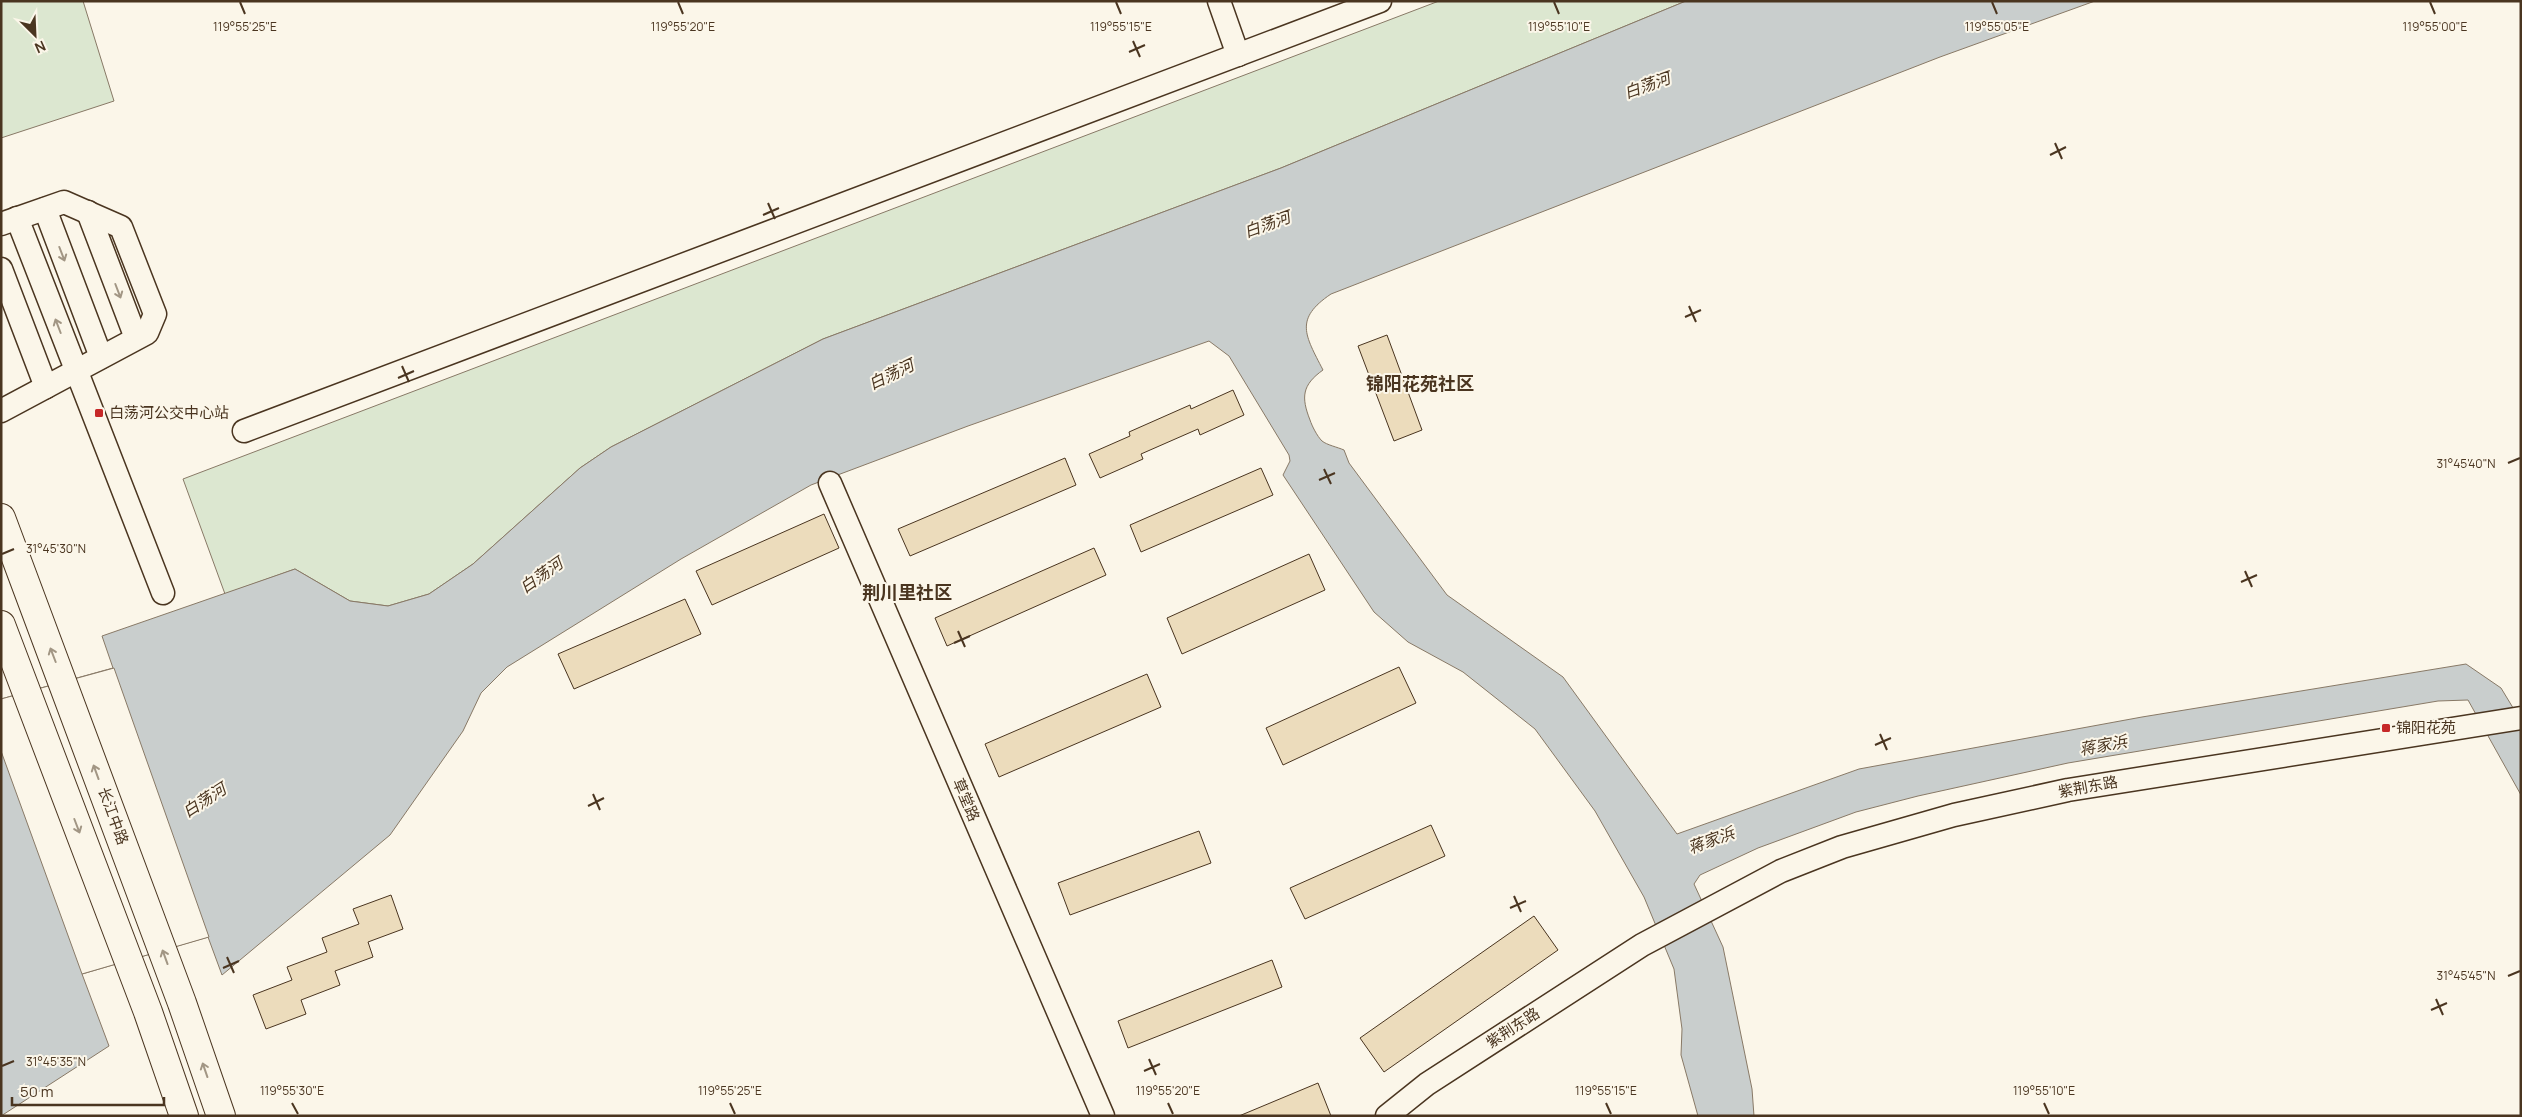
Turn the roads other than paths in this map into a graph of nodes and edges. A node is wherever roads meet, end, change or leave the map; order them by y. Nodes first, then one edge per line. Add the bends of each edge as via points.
1 (1219, 1) edge
2 (1380, 1) edge
3 (1238, 55) junction
4 (45, 208) junction
5 (9, 221) edge
6 (1, 269) edge
7 (101, 357) junction
8 (75, 371) junction
9 (46, 387) junction
10 (1, 411) edge
11 (244, 431) dead end
12 (830, 483) dead end
13 (1, 518) edge
14 (163, 593) dead end
15 (1, 625) edge
16 (2521, 718) edge
17 (2521, 732) edge
18 (2469, 733) junction
19 (1646, 949) junction
20 (184, 1116) edge
21 (221, 1116) edge
22 (1103, 1116) edge
23 (1387, 1116) edge
24 (1401, 1116) edge

1 - 3 street
2 - 3 street
3 - 11 street
4 - 5 street
4 -> 7 street
4 - 7 street via 64,202 120,227 155,314 146,333
8 -> 5 street
6 - 9 street
7 - 8 street
8 - 9 street
8 - 14 street
9 - 10 street
12 - 22 street, 草堂路
21 -> 13 main road, 长江中路
15 -> 20 main road via 148,1012
16 - 18 street
17 - 18 street
18 - 19 street, 紫荆东路 via 2054,807 1918,837 1814,870 1728,903
19 - 23 street, 紫荆东路 via 1427,1084
19 - 24 street, 紫荆东路

